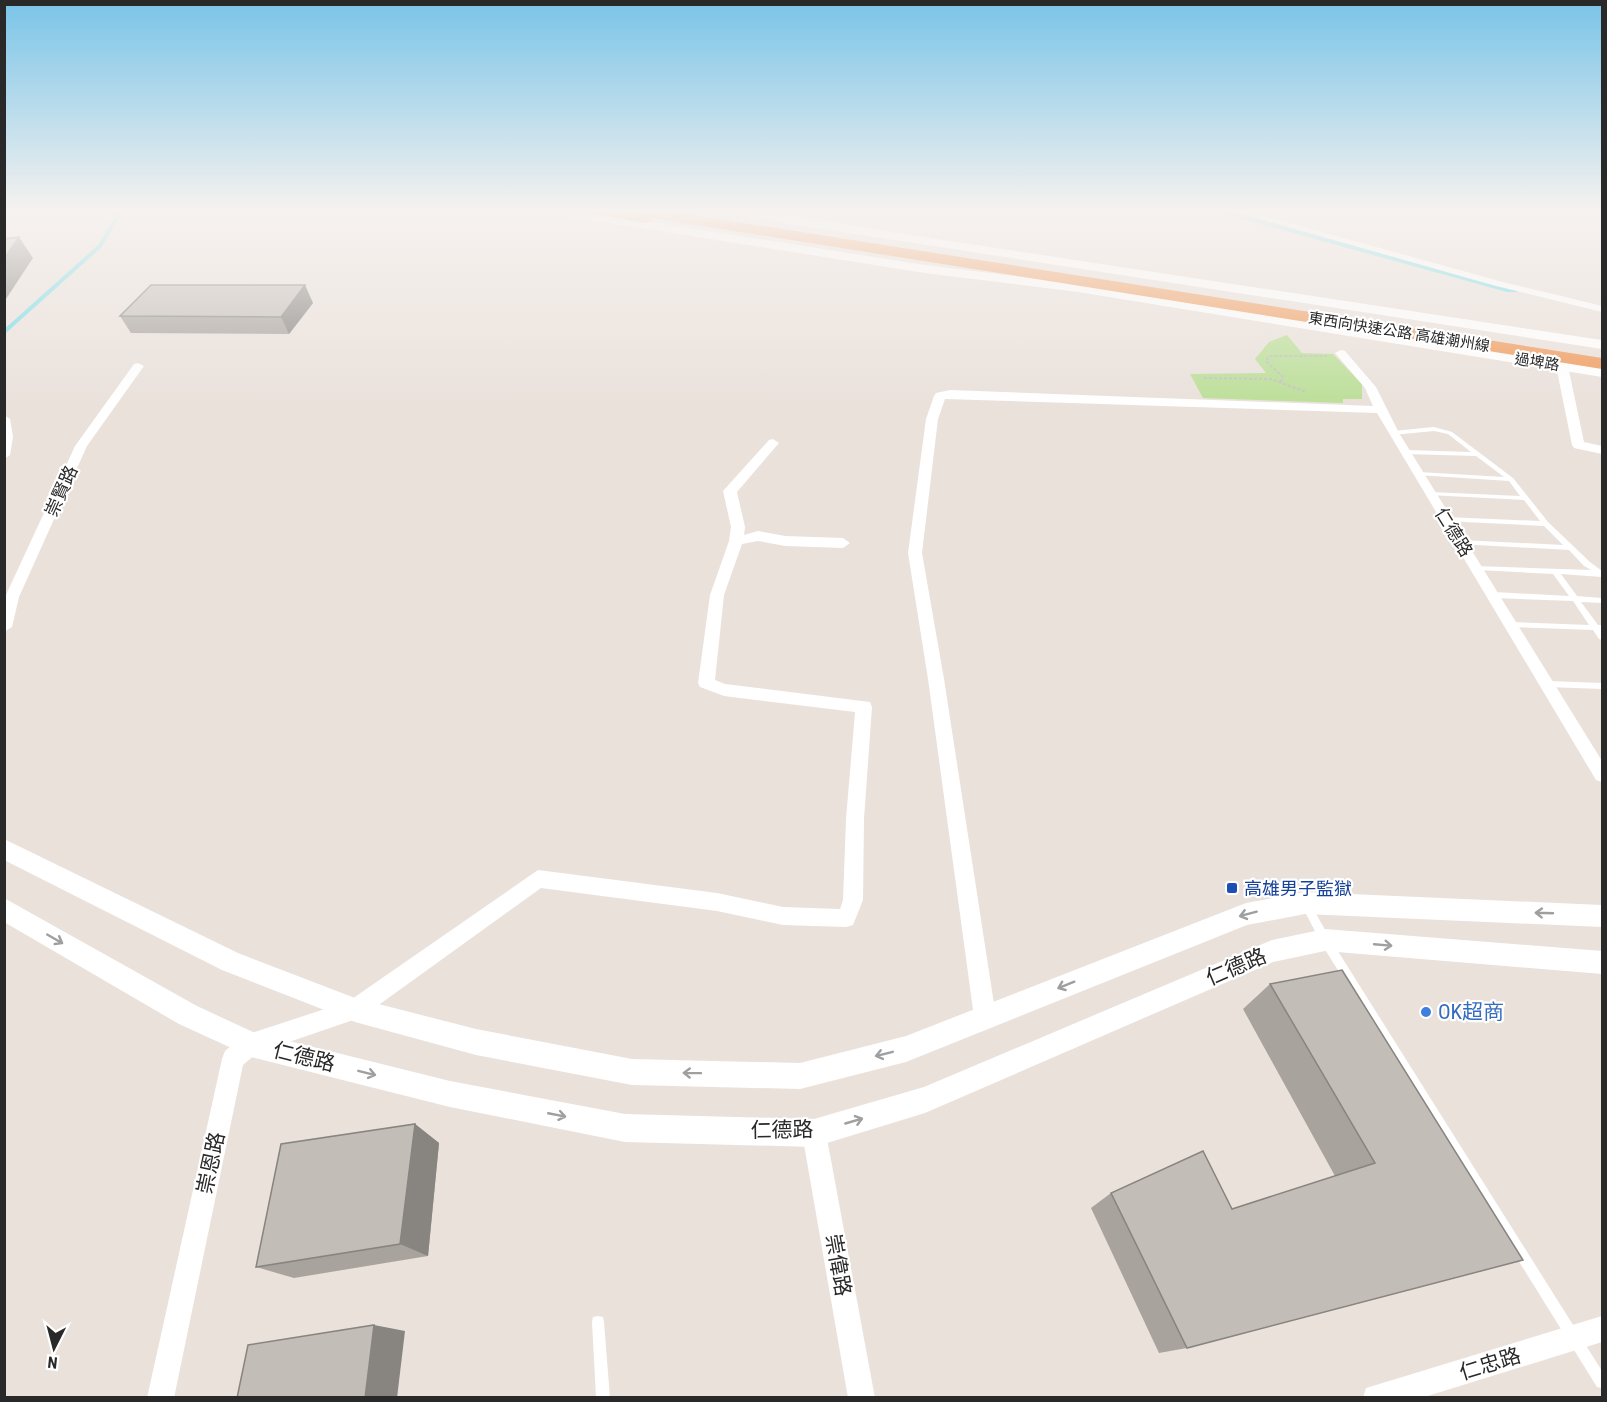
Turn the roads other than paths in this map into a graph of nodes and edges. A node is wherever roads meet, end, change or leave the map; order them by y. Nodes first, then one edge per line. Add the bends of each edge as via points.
1 (969, 274) edge
2 (1032, 274) edge
3 (1039, 274) edge
4 (1093, 274) edge
5 (1140, 274) edge
6 (1465, 274) edge
7 (1080, 281) junction
8 (1602, 309) edge
9 (1602, 345) edge
10 (1602, 353) edge
11 (1343, 355) road end
12 (1602, 364) edge
13 (138, 366) dead end
14 (1562, 366) junction
15 (1602, 372) edge
16 (1382, 411) junction
17 (4, 420) edge
18 (1393, 433) junction
19 (773, 443) dead end
20 (1602, 450) edge
21 (1405, 452) junction
22 (1477, 454) junction
23 (4, 455) edge
24 (1419, 474) junction
25 (1510, 479) junction
26 (1431, 494) junction
27 (1525, 498) junction
28 (1446, 519) junction
29 (1546, 524) junction
30 (736, 541) junction
31 (843, 543) dead end
32 (1461, 543) junction
33 (1572, 548) junction
34 (1477, 568) junction
35 (1555, 571) junction
36 (1601, 574) edge
37 (1494, 595) junction
38 (1575, 599) junction
39 (1602, 600) edge
40 (1512, 625) junction
41 (4, 627) edge
42 (1599, 628) edge
43 (1602, 637) edge
44 (1548, 684) junction
45 (1602, 686) edge
46 (1602, 774) edge
47 (4, 849) edge
48 (1305, 903) junction
49 (4, 909) edge
50 (1602, 916) edge
51 (1325, 940) junction
52 (1602, 963) edge
53 (355, 1010) junction
54 (986, 1017) junction
55 (251, 1044) junction
56 (814, 1133) junction
57 (598, 1322) dead end
58 (1602, 1329) edge
59 (1575, 1338) junction
60 (1602, 1382) edge
61 (160, 1398) edge
62 (603, 1398) edge
63 (862, 1398) edge
64 (1376, 1398) edge

1 - 14 main road, 過埤路 via 1078,288
2 - 7 highway
3 - 7 highway, 東西向快速公路 高雄潮州線
4 - 10 highway, 東西向快速公路 高雄潮州線
5 - 9 main road, 過埤路
6 - 8 street
7 - 12 highway, 東西向快速公路 高雄潮州線
11 - 16 street, 仁德路 via 1370,387
13 - 41 street, 崇賢路 via 81,446 12,597
14 - 15 main road, 過埤路
14 - 20 street via 1578,445
16 - 18 street, 仁德路
16 - 54 street via 940,396 933,419 915,553
17 - 23 street
18 - 21 street, 仁德路
18 - 22 lane via 1442,430
19 - 30 street via 730,491 738,527
21 - 22 lane
21 - 24 street, 仁德路
22 - 25 lane
24 - 25 lane
24 - 26 street, 仁德路
25 - 27 lane
26 - 27 lane
26 - 28 street, 仁德路
27 - 29 lane
28 - 29 lane
28 - 32 street, 仁德路
29 - 33 lane
30 - 31 street via 758,536
30 - 53 street, 崇恩路 via 717,595 706,683 724,690 864,707 853,900 846,918 783,916 717,902 538,879
32 - 33 lane
32 - 34 street, 仁德路
33 - 36 lane
34 - 35 lane
34 - 37 street, 仁德路
35 - 36 lane
35 - 38 lane
37 - 38 lane
37 - 40 street, 仁德路
38 - 39 lane
38 - 42 lane
40 - 42 lane
40 - 44 street, 仁德路
42 - 43 lane
44 - 45 lane
44 - 46 street, 仁德路
47 - 53 street via 231,962
50 -> 48 street
48 - 51 lane
48 -> 54 street via 1246,914
49 -> 55 street, 仁德路 via 188,1015
51 -> 52 street, 仁德路
56 -> 51 street, 仁德路 via 925,1100 1272,951
51 - 59 lane
54 -> 53 street via 906,1048 800,1076 632,1072 476,1042
53 - 55 street, 崇恩路
55 -> 56 street, 仁德路 via 450,1094 625,1128
55 - 61 street, 崇恩路 via 233,1059
56 - 63 street, 崇偉路
57 - 62 lane
58 - 59 street, 仁忠路
59 - 60 lane
59 - 64 street, 仁忠路

